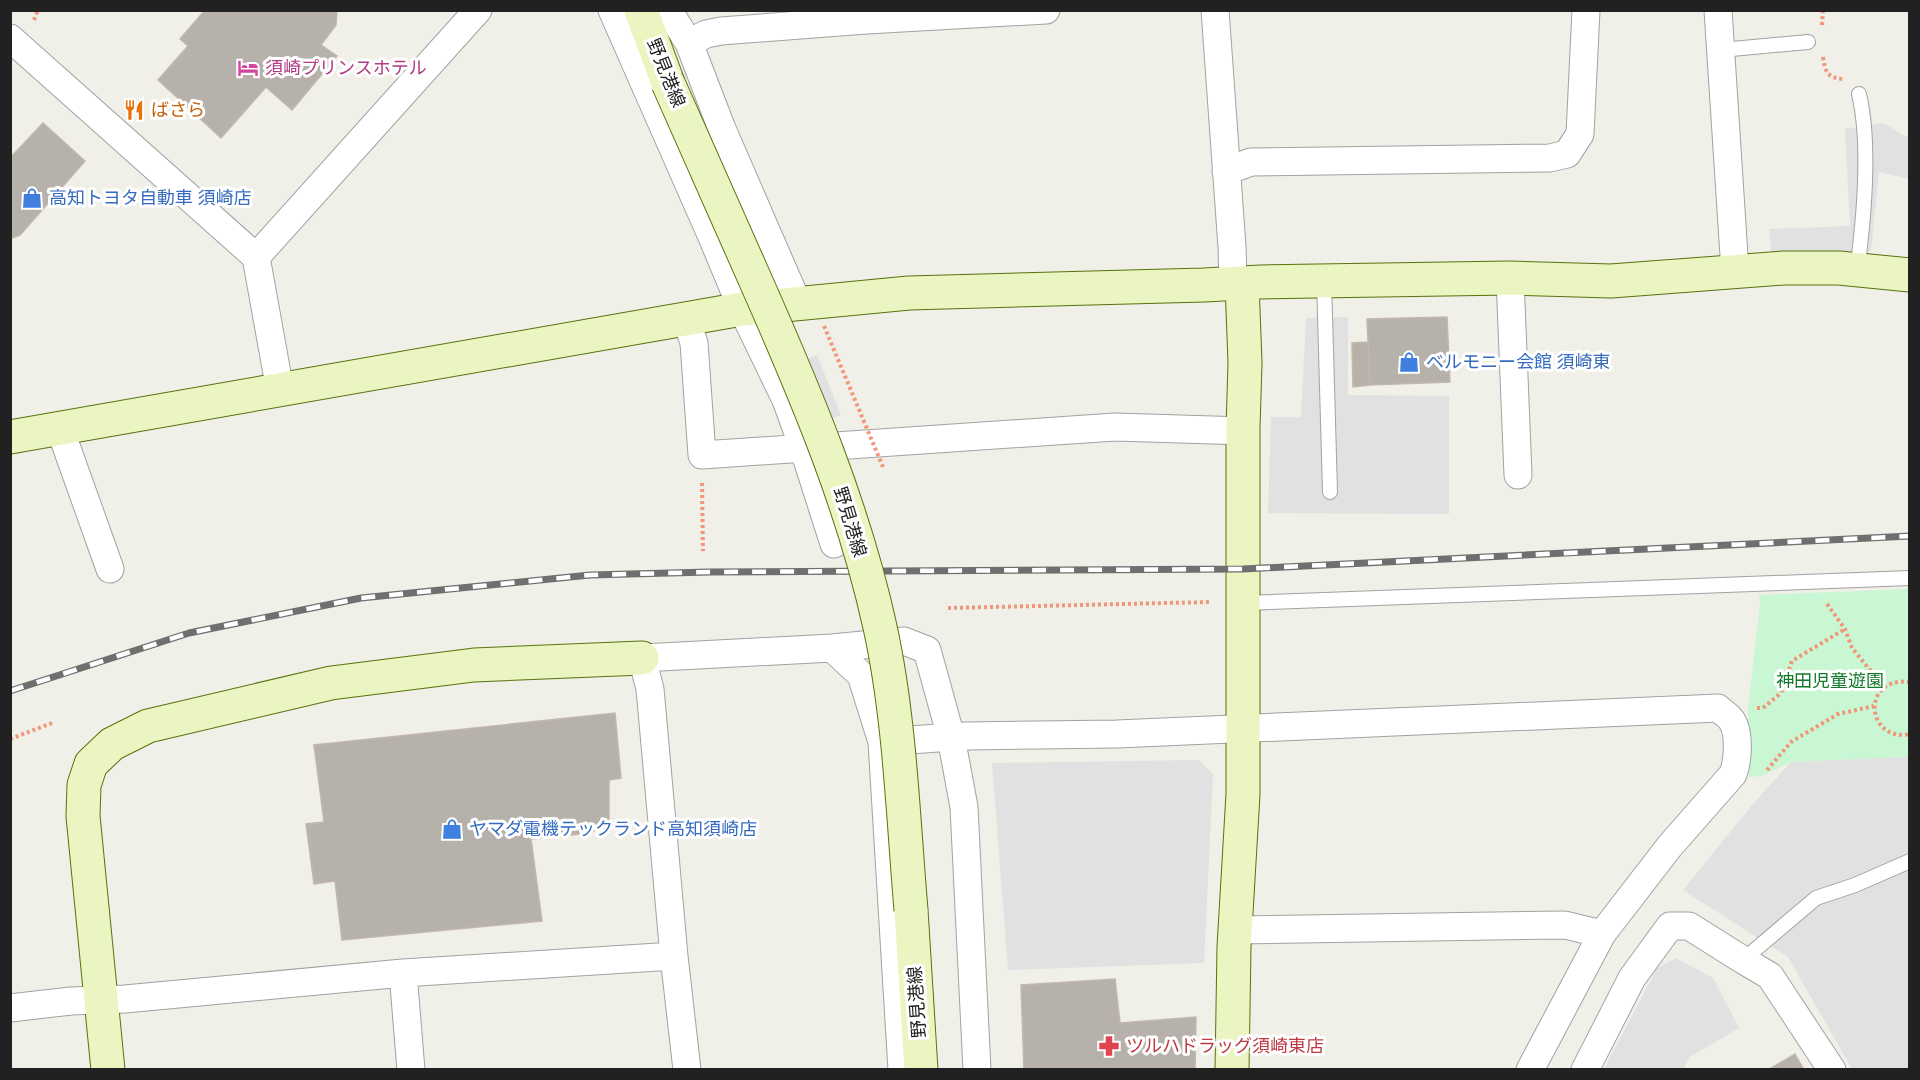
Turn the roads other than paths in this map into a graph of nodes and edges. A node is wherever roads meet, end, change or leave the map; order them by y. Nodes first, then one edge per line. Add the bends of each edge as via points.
1 (478, 10) edge
2 (612, 10) edge
3 (641, 10) edge
4 (668, 10) edge
5 (1046, 10) edge
6 (1215, 10) edge
7 (1586, 10) edge
8 (1718, 10) edge
9 (10, 38) edge
10 (1808, 42) dead end
11 (689, 44) junction
12 (1721, 50) junction
13 (1859, 94) road end
14 (1226, 171) junction
15 (256, 257) junction
16 (1736, 271) junction
17 (1857, 271) junction
18 (1910, 275) edge
19 (1510, 278) junction
20 (1324, 281) junction
21 (1237, 283) junction
22 (798, 304) junction
23 (742, 309) junction
24 (686, 319) junction
25 (280, 390) junction
26 (60, 429) junction
27 (1245, 431) junction
28 (10, 437) edge
29 (803, 447) junction
30 (1518, 475) dead end
31 (1329, 492) dead end
32 (834, 544) dead end
33 (110, 569) dead end
34 (1910, 578) edge
35 (1232, 603) junction
36 (832, 648) junction
37 (642, 658) junction
38 (1242, 728) junction
39 (951, 738) junction
40 (882, 742) junction
41 (1910, 861) edge
42 (1235, 930) junction
43 (1602, 933) junction
44 (674, 956) junction
45 (1743, 960) junction
46 (403, 973) junction
47 (100, 1000) junction
48 (10, 1008) edge
49 (108, 1070) edge
50 (411, 1070) edge
51 (687, 1070) edge
52 (902, 1070) edge
53 (921, 1070) edge
54 (977, 1070) edge
55 (1232, 1070) edge
56 (1530, 1070) edge
57 (1585, 1070) edge
58 (1832, 1070) edge

1 - 15 street
2 - 23 street
3 - 53 street, 野見港線, bridge via 837,478 880,627 890,688 911,910
4 - 11 street
5 - 11 street via 721,31
6 - 14 street
7 - 14 street via 1580,134 1567,154 1550,158 1251,162
8 - 12 street
9 - 15 street
10 - 12 lane
11 - 22 street
12 - 16 street
13 - 17 lane via 1865,138
14 - 21 street
15 - 25 street
16 - 17 street
16 - 19 street via 1611,281
17 - 18 street
19 - 20 street
19 - 30 street
20 - 21 street
20 - 31 lane
21 - 22 street via 909,293
21 - 27 street via 1245,363
22 - 23 street
23 - 24 street
23 - 29 street via 786,400
24 - 25 street
24 - 29 street via 694,343 702,455
25 - 26 street
26 - 28 street
26 - 33 street
27 - 29 street via 1115,428
27 - 35 street
29 - 32 street
34 - 35 lane
35 - 38 street
36 - 37 street
36 - 39 street via 904,641 927,650
36 - 40 street via 861,675
37 - 44 street via 650,689
37 - 47 street via 474,664 331,683 148,726 112,744 91,764 84,785 83,816
38 - 39 street
38 - 42 street via 1243,794
38 - 43 street via 1718,708 1732,721 1736,737 1737,763 1732,774
39 - 40 street
39 - 54 street via 964,807
40 - 52 street
41 - 45 lane via 1816,898
42 - 43 street via 1565,925
42 - 55 street
43 - 56 street
44 - 46 street
44 - 51 street
45 - 57 street via 1689,926 1670,926 1632,978
45 - 58 street via 1770,976
46 - 47 street
46 - 50 street
47 - 48 street
47 - 49 street

